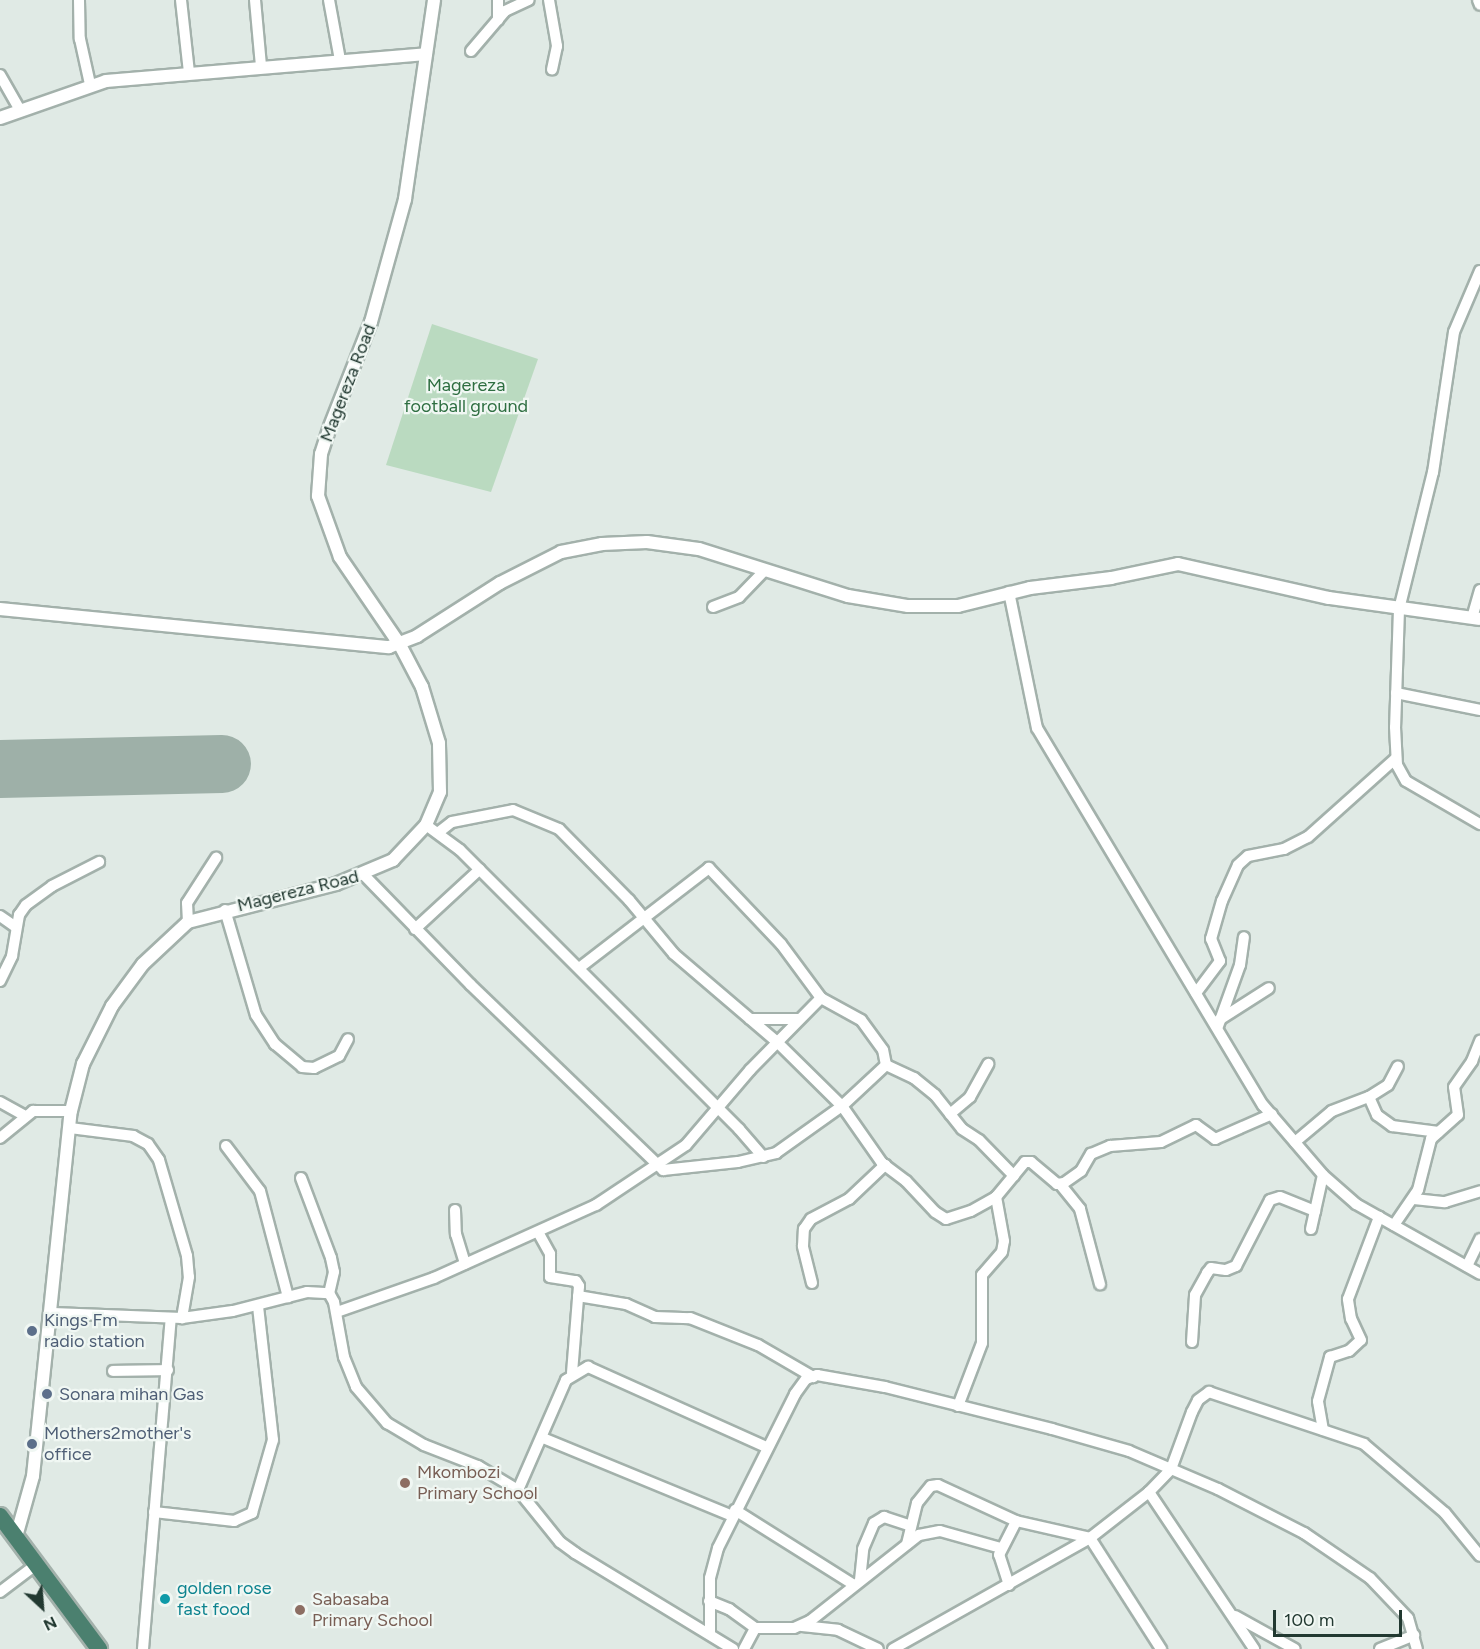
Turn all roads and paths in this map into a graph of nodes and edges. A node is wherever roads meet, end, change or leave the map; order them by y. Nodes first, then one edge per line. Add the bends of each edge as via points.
1 (79, 0) edge
2 (180, 0) edge
3 (255, 0) edge
4 (329, 0) edge
5 (434, 0) edge
6 (498, 0) edge
7 (529, 0) edge
8 (549, 0) edge
9 (1478, 0) edge
10 (1480, 5) edge
11 (498, 20) junction
12 (471, 51) dead end
13 (426, 54) junction
14 (340, 60) junction
15 (261, 66) junction
16 (552, 69) dead end
17 (189, 73) junction
18 (0, 75) edge
19 (90, 84) junction
20 (20, 110) junction
21 (0, 118) edge
22 (1480, 271) edge
23 (765, 570) junction
24 (1480, 590) edge
25 (1010, 592) junction
26 (713, 607) dead end
27 (0, 609) edge
28 (1399, 609) junction
29 (1476, 618) edge
30 (400, 645) junction
31 (1396, 693) junction
32 (1480, 710) edge
33 (1396, 758) junction
34 (1480, 824) edge
35 (426, 825) junction
36 (439, 832) junction
37 (216, 858) dead end
38 (99, 862) dead end
39 (480, 869) junction
40 (364, 875) junction
41 (225, 910) junction
42 (0, 916) edge
43 (644, 918) junction
44 (188, 922) junction
45 (16, 927) junction
46 (416, 928) junction
47 (1244, 937) dead end
48 (579, 968) junction
49 (0, 981) edge
50 (1269, 988) dead end
51 (1196, 993) junction
52 (821, 998) junction
53 (750, 1019) junction
54 (800, 1019) junction
55 (1218, 1023) junction
56 (348, 1039) dead end
57 (1480, 1041) edge
58 (777, 1042) junction
59 (988, 1064) dead end
60 (886, 1065) junction
61 (1398, 1066) dead end
62 (1369, 1097) junction
63 (0, 1102) edge
64 (842, 1106) junction
65 (718, 1109) junction
66 (71, 1111) junction
67 (950, 1114) junction
68 (1272, 1114) junction
69 (23, 1115) junction
70 (70, 1128) junction
71 (1439, 1132) junction
72 (0, 1138) edge
73 (1295, 1143) junction
74 (226, 1146) dead end
75 (763, 1157) junction
76 (653, 1164) junction
77 (885, 1165) junction
78 (1323, 1175) junction
79 (1014, 1176) junction
80 (302, 1178) dead end
81 (1060, 1184) junction
82 (1480, 1191) edge
83 (996, 1197) junction
84 (1414, 1198) junction
85 (455, 1210) dead end
86 (1315, 1211) junction
87 (1379, 1217) junction
88 (1394, 1225) junction
89 (1311, 1229) dead end
90 (538, 1232) junction
91 (1480, 1239) edge
92 (465, 1264) junction
93 (1467, 1266) junction
94 (1480, 1274) edge
95 (812, 1282) dead end
96 (1100, 1284) dead end
97 (328, 1293) junction
98 (578, 1296) junction
99 (288, 1297) junction
100 (258, 1306) junction
101 (337, 1312) junction
102 (53, 1313) junction
103 (176, 1318) junction
104 (1192, 1342) dead end
105 (168, 1370) junction
106 (113, 1371) dead end
107 (572, 1373) junction
108 (813, 1377) junction
109 (958, 1406) junction
110 (1323, 1430) junction
111 (543, 1438) junction
112 (766, 1447) junction
113 (1171, 1469) junction
114 (518, 1490) junction
115 (1149, 1492) junction
116 (154, 1512) junction
117 (734, 1513) junction
118 (0, 1516) edge
119 (1016, 1521) junction
120 (911, 1526) junction
121 (16, 1537) junction
122 (1090, 1538) junction
123 (907, 1544) junction
124 (1001, 1548) junction
125 (1480, 1556) edge
126 (37, 1564) junction
127 (857, 1582) junction
128 (1009, 1585) junction
129 (0, 1592) edge
130 (709, 1601) junction
131 (1231, 1614) junction
132 (802, 1626) junction
133 (755, 1628) junction
134 (710, 1634) junction
135 (1414, 1635) junction
136 (99, 1649) edge
137 (143, 1649) edge
138 (733, 1649) edge
139 (744, 1649) edge
140 (878, 1649) edge
141 (893, 1649) edge
142 (1161, 1649) edge
143 (1254, 1649) edge
144 (1295, 1649) edge
145 (1380, 1649) edge
146 (1417, 1649) edge

1 - 19 street via 80,39
2 - 17 street
3 - 15 street
4 - 14 street
5 - 13 street, Magereza Road
6 - 11 street
7 - 11 street via 511,6
8 - 16 street via 557,46
9 - 10 street
11 - 12 street
13 - 14 street
13 - 30 street, Magereza Road via 405,200 371,322 329,429 319,477 322,512 340,557
14 - 15 street
15 - 17 street
17 - 19 street
18 - 20 street
19 - 20 street
20 - 21 street
22 - 28 street via 1454,332 1433,472
23 - 25 street via 848,596 908,606 958,606
23 - 26 street via 739,597
23 - 30 street via 673,544 602,544 573,549 533,564
24 - 29 street
25 - 28 street via 1178,564 1329,598
25 - 51 street via 1037,728
27 - 30 street via 357,646
28 - 29 street
28 - 31 street
30 - 35 street, Magereza Road via 422,687 439,743 440,792
31 - 32 street
31 - 33 street
33 - 34 street via 1406,781
33 - 51 street via 1308,837 1284,849 1248,856 1238,866 1211,939 1220,960
35 - 36 street
35 - 40 street, Magereza Road via 393,860
36 - 39 street
36 - 43 street via 452,822 474,816 513,810 534,816 566,835
37 - 44 street via 187,903
38 - 45 street via 35,896
39 - 46 street
39 - 48 street
40 - 41 street, Magereza Road
40 - 46 street
41 - 44 street, Magereza Road
41 - 56 street via 256,1015 275,1044 302,1066 314,1068 339,1056
42 - 45 street
43 - 48 street
43 - 52 street via 709,868 781,944
43 - 53 street via 674,954
44 - 66 street, Magereza Road via 143,964 112,1006 83,1064
45 - 49 street via 12,956
46 - 76 street via 641,1147
47 - 55 street via 1240,965
48 - 65 street
50 - 55 street
51 - 55 street
52 - 54 street
52 - 60 street via 861,1020 883,1050
53 - 54 street
53 - 58 street
54 - 58 street
55 - 68 street
57 - 71 street via 1454,1087 1458,1115
58 - 64 street
58 - 65 street
59 - 67 street via 970,1096
60 - 64 street
60 - 67 street via 914,1078
61 - 62 street via 1388,1085
62 - 71 street via 1377,1115 1392,1126
62 - 73 street via 1332,1110
63 - 69 street
64 - 75 street via 789,1146
64 - 77 street
65 - 75 street
65 - 76 street via 686,1145
66 - 69 street via 48,1108
66 - 70 street, Magereza Road
67 - 79 street
68 - 73 street
68 - 81 street via 1215,1139 1196,1125 1161,1142 1110,1146 1094,1152 1081,1171
69 - 72 street
70 - 102 street, Magereza Road
70 - 103 street via 133,1136 148,1144 159,1160 187,1256 189,1277
71 - 84 street via 1429,1143
73 - 78 street
74 - 99 street via 260,1191
75 - 76 street via 668,1171
76 - 90 street via 583,1213
77 - 83 street via 946,1219
77 - 95 street via 849,1199 808,1223 803,1240
78 - 86 street
78 - 87 street
79 - 81 street via 1022,1164 1031,1162
79 - 83 street
80 - 97 street via 331,1258 334,1272
81 - 96 street via 1080,1209
82 - 84 street via 1445,1202
83 - 109 street via 1003,1225 1002,1252 982,1275 982,1343
84 - 88 street
85 - 92 street via 456,1234
86 - 89 street
86 - 104 street via 1280,1197 1270,1200 1236,1266 1226,1270 1211,1268 1207,1272 1195,1295
87 - 88 street
87 - 110 street via 1348,1299 1351,1319 1361,1340 1349,1351 1330,1357 1318,1401
88 - 93 street
90 - 92 street
90 - 98 street via 550,1254 550,1277 576,1281
91 - 93 street
92 - 101 street
93 - 94 street
97 - 99 street
97 - 101 street
98 - 107 street
98 - 108 street via 626,1304 655,1317 680,1316 704,1323 758,1345
99 - 100 street
100 - 103 street
100 - 116 street via 273,1440 252,1513 234,1521
101 - 114 street via 344,1357 356,1387 387,1423 424,1445 478,1466
102 - 103 street
102 - 121 street, Magereza Road via 33,1476
103 - 105 street
105 - 106 street
105 - 116 street
107 - 111 street via 561,1389
107 - 112 street via 594,1369
108 - 109 street via 864,1382
108 - 112 street via 795,1394
109 - 113 street via 1104,1443
110 - 113 street via 1209,1392 1191,1412
110 - 125 street via 1373,1450 1445,1513
111 - 114 street
111 - 117 street
112 - 117 street
113 - 115 street
113 - 135 street via 1273,1515 1343,1557 1396,1602
114 - 134 street via 567,1547
115 - 122 street
115 - 131 street
116 - 137 street
117 - 127 street
117 - 130 street via 712,1564
118 - 121 highway
119 - 120 street via 938,1485 931,1486 917,1503
119 - 122 street
119 - 124 street
120 - 123 street
120 - 127 street via 884,1517 874,1523 863,1549
121 - 126 highway
122 - 128 street
122 - 142 street
123 - 124 street via 919,1535 940,1532
123 - 127 street
124 - 128 street
126 - 129 street
126 - 136 highway
127 - 132 street
128 - 141 street
130 - 133 street via 729,1609
130 - 134 street
131 - 143 street
131 - 144 street
132 - 133 street
132 - 140 street via 838,1630
133 - 139 street
134 - 138 street
135 - 145 street
135 - 146 street

